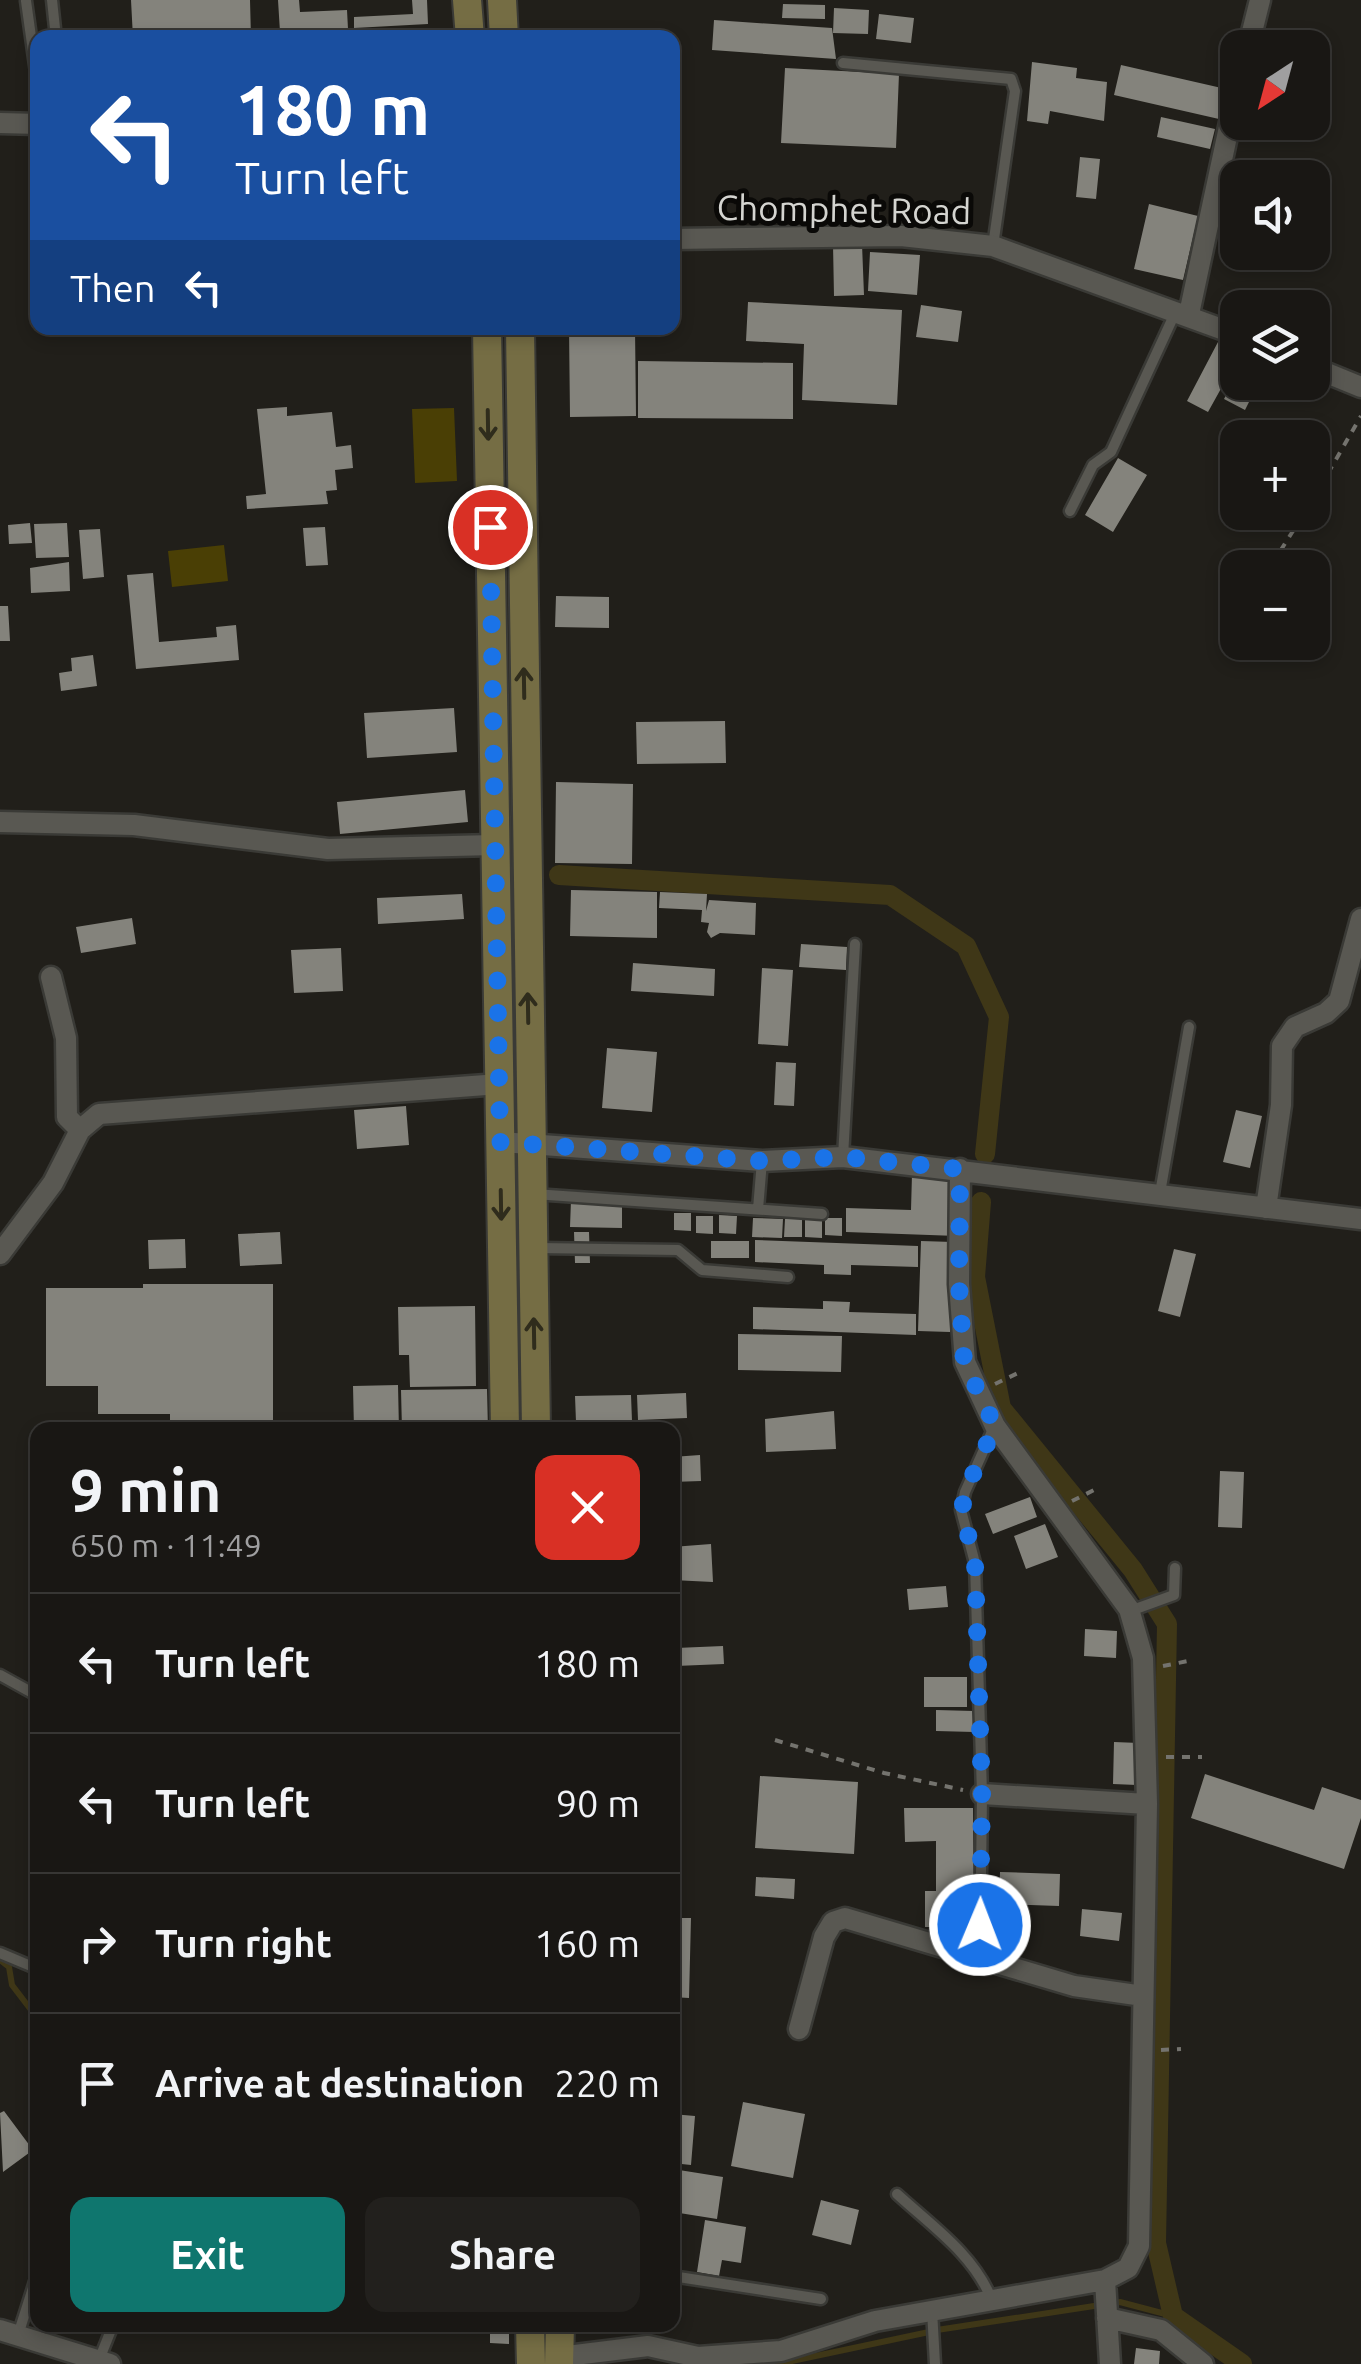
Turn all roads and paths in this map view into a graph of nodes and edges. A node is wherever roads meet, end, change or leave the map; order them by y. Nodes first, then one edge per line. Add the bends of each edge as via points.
1 (52, 0) edge
2 (467, 0) edge
3 (502, 0) edge
4 (1260, 0) edge
5 (26, 1) edge
6 (30, 30) edge
7 (55, 30) edge
8 (469, 30) edge
9 (504, 30) edge
10 (1252, 30) edge
11 (843, 63) dead end
12 (0, 123) edge
13 (30, 124) edge
14 (1224, 140) edge
15 (680, 239) edge
16 (993, 246) junction
17 (1182, 312) junction
18 (1220, 328) edge
19 (487, 335) edge
20 (520, 335) edge
21 (1330, 374) edge
22 (1361, 387) edge
23 (1361, 416) edge
24 (1330, 470) edge
25 (1070, 510) dead end
26 (0, 822) edge
27 (494, 845) junction
28 (1361, 920) edge
29 (855, 944) dead end
30 (51, 976) dead end
31 (1189, 1027) dead end
32 (500, 1084) junction
33 (80, 1130) junction
34 (500, 1142) junction
35 (529, 1144) junction
36 (843, 1157) junction
37 (762, 1161) junction
38 (960, 1169) junction
39 (1160, 1193) junction
40 (530, 1194) junction
41 (1266, 1208) junction
42 (758, 1210) junction
43 (822, 1214) dead end
44 (1361, 1219) edge
45 (532, 1248) junction
46 (0, 1254) edge
47 (788, 1277) dead end
48 (505, 1422) edge
49 (536, 1422) edge
50 (995, 1426) junction
51 (1100, 1486) dead end
52 (1059, 1508) junction
53 (1175, 1568) dead end
54 (1130, 1611) junction
55 (1188, 1661) dead end
56 (1144, 1670) junction
57 (0, 1675) edge
58 (30, 1692) edge
59 (775, 1740) dead end
60 (1202, 1757) dead end
61 (1146, 1758) junction
62 (982, 1794) junction
63 (1147, 1804) junction
64 (0, 1952) edge
65 (980, 1958) junction
66 (30, 1965) edge
67 (1143, 1996) junction
68 (799, 2028) dead end
69 (898, 2194) dead end
70 (680, 2277) edge
71 (1106, 2280) junction
72 (30, 2289) edge
73 (992, 2298) junction
74 (821, 2300) dead end
75 (932, 2310) junction
76 (1107, 2318) junction
77 (112, 2332) edge
78 (530, 2332) edge
79 (560, 2332) edge
80 (9, 2333) edge
81 (559, 2361) edge
82 (104, 2362) edge
83 (531, 2364) edge
84 (936, 2364) edge
85 (1110, 2364) edge
86 (1203, 2364) edge

1 - 7 lane
2 - 8 main road
3 - 9 main road
4 - 10 street
5 - 6 lane
11 - 16 lane via 1011,79 1015,91
12 - 13 street
14 - 17 street
15 - 16 street, Chomphet Road via 901,236
16 - 17 street, Chomphet Road
17 - 18 street, Chomphet Road
17 - 25 lane via 1111,452 1093,466
19 -> 27 main road
35 -> 20 main road
21 - 22 street
23 - 24 path
26 - 27 street via 134,824 328,849
27 - 32 main road
28 - 41 street via 1339,1001 1296,1027 1282,1046
29 - 36 lane
30 - 33 street via 66,1038 67,1117
31 - 39 lane
32 - 33 street via 122,1109 99,1114
32 - 34 main road
33 - 46 street via 52,1183
34 - 35 street
34 -> 48 main road
35 - 37 street
35 - 40 main road
36 - 37 street
36 - 38 street
37 - 42 lane
38 - 39 street
38 - 50 street via 964,1362
39 - 41 street
40 - 42 lane
40 - 45 main road
41 - 44 street
42 - 43 lane
45 - 47 lane via 678,1250 702,1270
49 -> 45 main road
50 - 52 street
50 - 62 lane via 962,1510 975,1563
51 - 52 path
52 - 54 street
53 - 54 lane via 1177,1591
54 - 56 street
55 - 56 path
56 - 61 street
57 - 58 lane
59 - 62 path
60 - 61 path
61 - 63 street
62 - 63 street
62 - 65 lane
63 - 67 street
64 - 66 lane
65 - 67 street via 1074,1986
65 - 68 street via 845,1918 833,1922
67 - 71 street via 1138,2246 1128,2268
69 - 73 lane via 966,2256
70 - 74 lane
71 - 73 street
71 - 76 street
72 - 80 lane
73 - 75 street
75 - 81 street via 781,2352 698,2357 648,2346
75 - 84 lane
76 - 85 street
76 - 86 street via 1161,2330
77 - 82 lane
78 - 83 main road
79 - 81 main road
80 - 82 street

